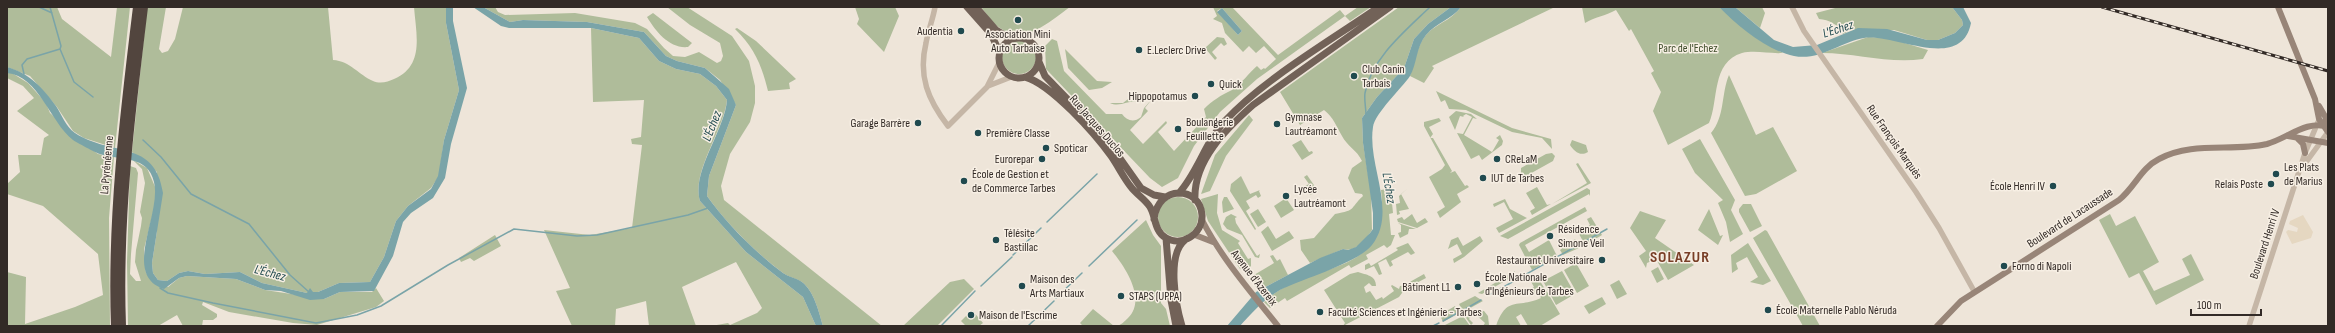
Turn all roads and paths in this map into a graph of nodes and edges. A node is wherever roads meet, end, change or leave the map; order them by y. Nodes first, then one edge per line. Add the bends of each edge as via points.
1 (137, 7) edge
2 (144, 7) edge
3 (935, 7) edge
4 (967, 7) edge
5 (976, 7) edge
6 (1379, 7) edge
7 (1390, 7) edge
8 (1792, 7) edge
9 (2278, 7) edge
10 (1011, 39) junction
11 (999, 51) junction
12 (1039, 62) junction
13 (999, 63) junction
14 (1011, 77) junction
15 (1026, 77) junction
16 (987, 87) junction
17 (2314, 99) junction
18 (2319, 119) junction
19 (2316, 126) junction
20 (2327, 129) edge
21 (2286, 136) junction
22 (2296, 137) junction
23 (125, 139) junction
24 (2310, 141) junction
25 (2320, 142) junction
26 (2328, 143) edge
27 (2305, 153) junction
28 (2301, 168) junction
29 (121, 170) junction
30 (1179, 193) junction
31 (1165, 196) junction
32 (1195, 200) junction
33 (1154, 219) junction
34 (1202, 220) junction
35 (1195, 235) junction
36 (1166, 238) junction
37 (1185, 240) junction
38 (1213, 242) junction
39 (1974, 292) junction
40 (115, 326) edge
41 (122, 326) edge
42 (1176, 326) edge
43 (1182, 326) edge
44 (1278, 326) edge
45 (1937, 326) edge
46 (2249, 326) edge

1 - 23 highway, La Pyrénéenne
2 - 23 highway, La Pyrénéenne
3 - 16 street via 922,61 922,72 931,102 948,126
4 - 11 main road via 991,34
5 - 10 main road via 996,30
6 - 30 main road via 1282,74 1234,112 1212,137 1188,183
7 - 32 main road via 1253,105 1232,123 1201,170 1194,185
8 - 39 street, Rue François Marquès via 1811,43 1939,228
9 - 17 main road
10 - 11 main road
10 - 12 main road via 1021,37 1031,41 1038,50
11 - 13 main road
12 - 15 main road via 1034,71
12 - 31 main road, Rue Jacques Duclos via 1045,76 1107,140 1135,182 1147,192
13 - 14 main road
13 - 16 street
14 - 15 main road
14 - 16 street
15 - 33 main road, Rue Jacques Duclos via 1039,82 1051,92 1100,142 1130,187 1148,205
17 - 18 main road
17 - 20 main road via 2326,118
18 - 19 street, Boulevard Henri IV
18 - 20 main road
19 - 20 main road, Boulevard de Lacaussade
19 - 21 main road, Boulevard de Lacaussade
19 - 24 street, Boulevard Henri IV
20 - 25 street, Boulevard Henri IV
21 - 22 main road, Boulevard de Lacaussade
21 - 39 main road, Boulevard de Lacaussade via 2262,145 2186,148 2158,159 2142,171 2119,200
22 - 24 main road, Boulevard de Lacaussade
22 - 27 main road via 2303,144
23 - 29 highway, La Pyrénéenne
24 - 25 main road, Boulevard de Lacaussade
24 - 27 street, Boulevard Henri IV
25 - 26 main road, Boulevard de Lacaussade
25 - 28 street, Boulevard Henri IV
27 - 28 street, Boulevard Henri IV
28 - 46 street, Boulevard Henri IV
29 - 40 highway, La Pyrénéenne via 114,269
29 - 41 highway, La Pyrénéenne
30 - 31 main road
30 - 32 main road
31 - 33 main road via 1155,209
32 - 34 main road via 1200,207
33 - 36 main road via 1159,231
34 - 35 main road
34 - 38 main road, Avenue d'Azereix
35 - 37 main road
35 - 38 main road
36 - 37 main road via 1175,241
36 - 42 main road via 1170,300
37 - 43 main road via 1178,249 1174,264 1176,298
38 - 44 main road, Avenue d'Azereix
39 - 45 main road, Boulevard de Lacaussade via 1954,305

